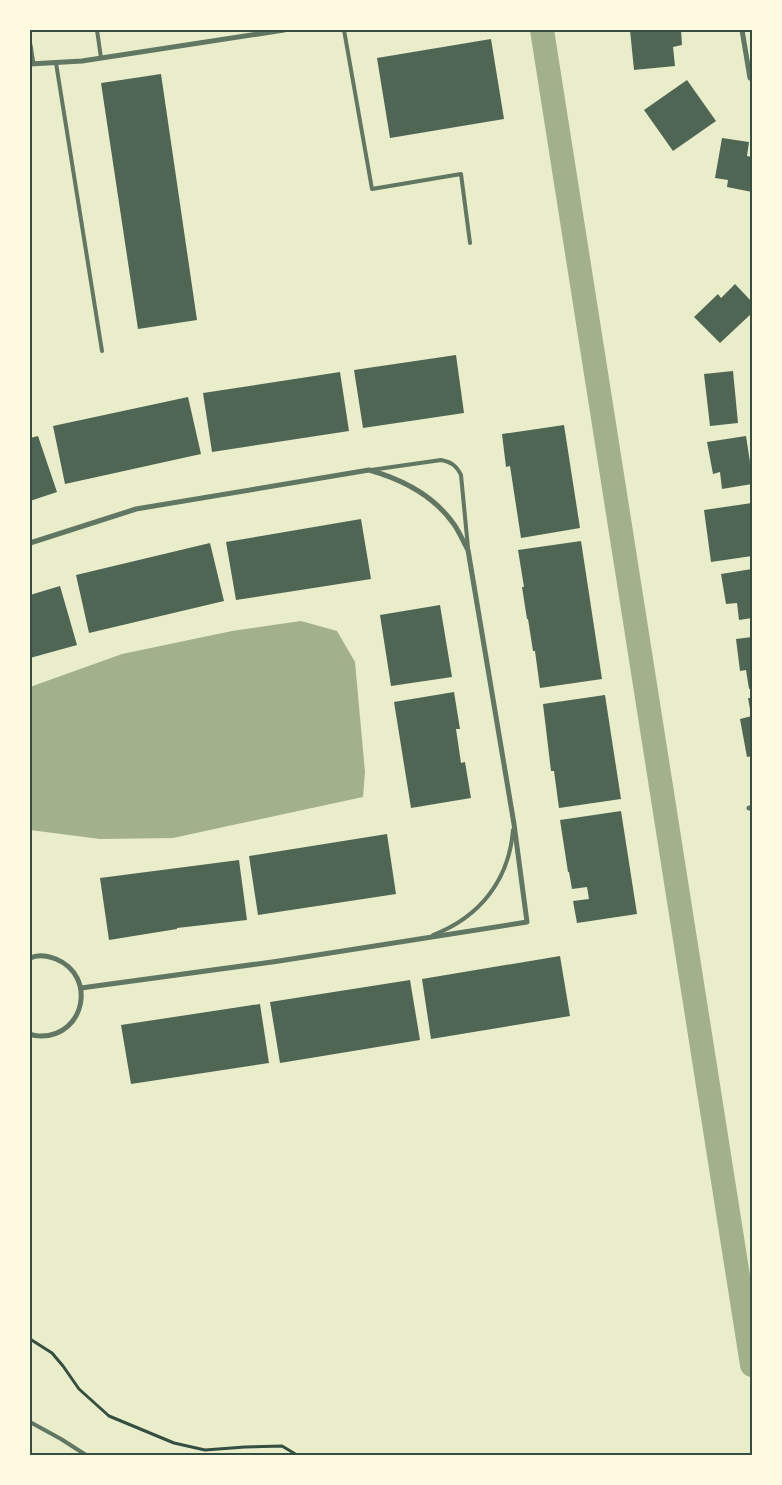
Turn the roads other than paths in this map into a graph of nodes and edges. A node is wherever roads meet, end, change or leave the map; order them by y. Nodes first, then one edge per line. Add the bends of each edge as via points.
1 (96, 30) edge
2 (284, 30) edge
3 (344, 30) edge
4 (742, 30) edge
5 (30, 45) edge
6 (101, 58) junction
7 (56, 63) junction
8 (31, 64) edge
9 (751, 78) edge
10 (470, 243) dead end
11 (102, 351) dead end
12 (369, 470) junction
13 (30, 543) edge
14 (468, 550) junction
15 (514, 824) junction
16 (428, 937) junction
17 (30, 958) edge
18 (81, 988) junction
19 (30, 1034) edge
20 (30, 1422) edge
21 (86, 1455) edge

1 - 6 lane
2 - 6 street
3 - 10 lane via 372,189 461,174
4 - 9 street
5 - 8 street
6 - 7 street
7 - 8 street
7 - 11 lane
12 - 13 street via 136,509
12 - 14 street via 413,488 436,504 453,524
12 - 14 lane via 441,460 457,467 461,474
14 - 15 street
15 - 16 lane via 509,857 495,888 459,923
15 - 16 street via 527,922
16 - 18 street
17 - 18 street via 49,956 64,962 75,973
18 - 19 street via 82,1004 76,1018 64,1030 50,1036
20 - 21 lane

